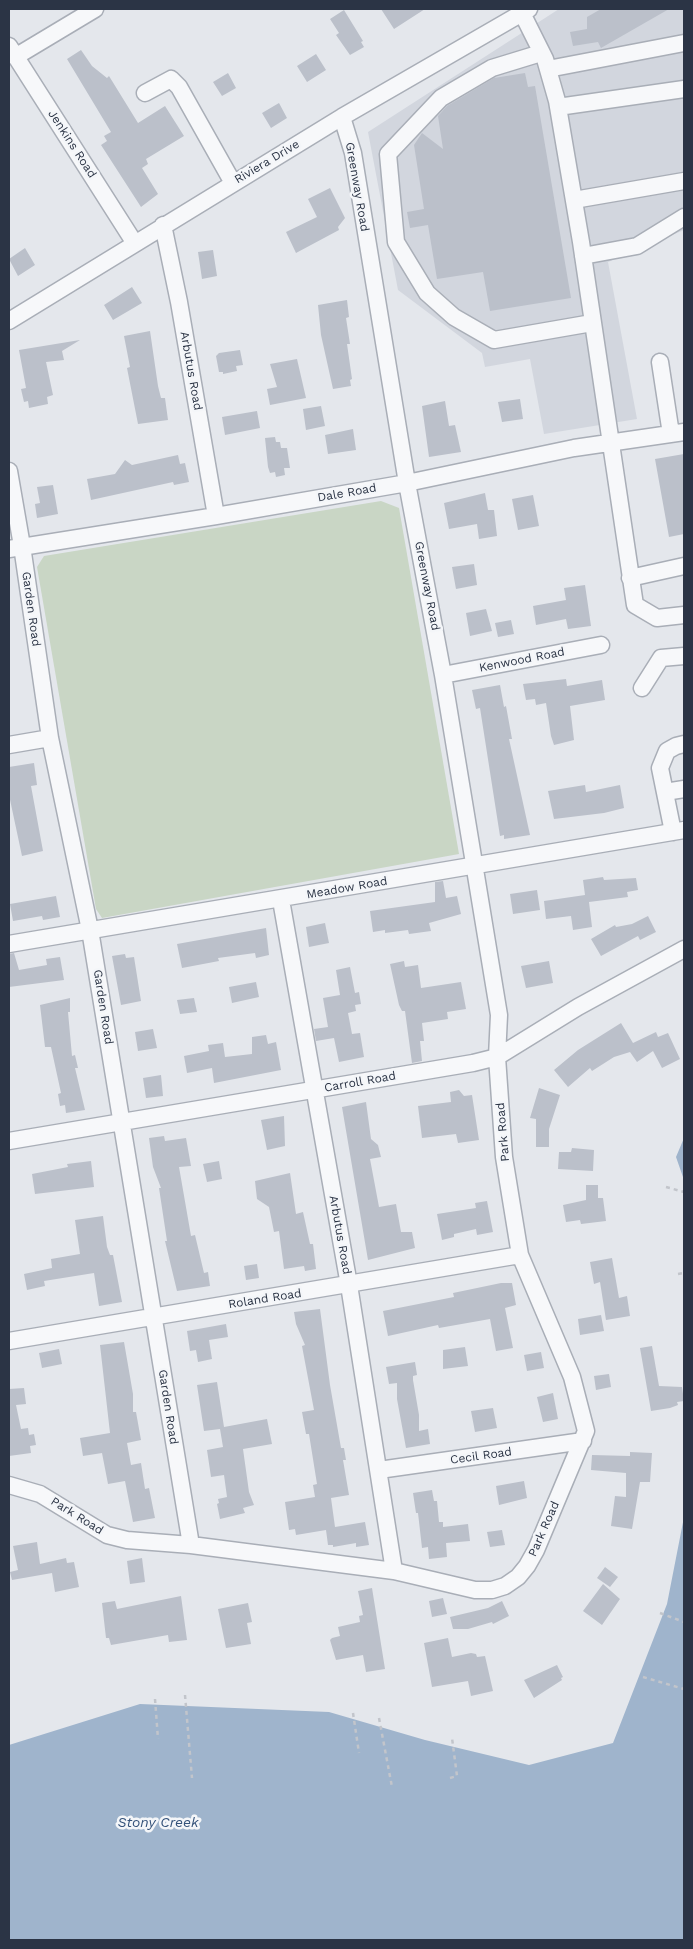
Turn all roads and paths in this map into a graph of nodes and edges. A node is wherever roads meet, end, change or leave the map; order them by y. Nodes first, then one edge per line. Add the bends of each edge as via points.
1 (95, 9) edge
2 (525, 11) edge
3 (684, 43) edge
4 (12, 51) edge
5 (541, 52) junction
6 (548, 69) junction
7 (684, 88) edge
8 (145, 93) dead end
9 (558, 107) junction
10 (342, 117) junction
11 (684, 181) edge
12 (233, 182) junction
13 (574, 200) junction
14 (684, 217) edge
15 (163, 225) junction
16 (134, 242) junction
17 (583, 256) junction
18 (9, 321) edge
19 (592, 323) junction
20 (660, 362) dead end
21 (678, 433) edge
22 (610, 443) junction
23 (9, 471) edge
24 (407, 483) junction
25 (216, 516) junction
26 (16, 547) edge
27 (684, 566) edge
28 (630, 578) junction
29 (684, 615) edge
30 (601, 646) dead end
31 (684, 656) edge
32 (443, 675) junction
33 (642, 688) dead end
34 (50, 738) junction
35 (684, 744) edge
36 (9, 745) edge
37 (684, 789) edge
38 (665, 792) junction
39 (679, 831) edge
40 (475, 866) junction
41 (281, 900) junction
42 (90, 930) junction
43 (9, 944) edge
44 (684, 949) edge
45 (497, 1057) junction
46 (314, 1090) junction
47 (122, 1122) junction
48 (9, 1141) edge
49 (666, 1186) dead end
50 (684, 1192) edge
51 (520, 1255) junction
52 (684, 1273) edge
53 (678, 1274) dead end
54 (349, 1285) junction
55 (153, 1318) junction
56 (9, 1341) edge
57 (582, 1441) junction
58 (378, 1470) junction
59 (9, 1485) edge
60 (191, 1545) junction
61 (394, 1571) junction
62 (660, 1613) dead end
63 (684, 1622) edge
64 (643, 1677) dead end
65 (684, 1689) edge
66 (185, 1695) dead end
67 (156, 1699) dead end
68 (353, 1713) dead end
69 (379, 1718) dead end
70 (452, 1738) dead end
71 (158, 1740) dead end
72 (359, 1753) dead end
73 (192, 1778) dead end
74 (450, 1778) dead end
75 (392, 1787) dead end

1 - 4 street
2 - 5 street
2 - 10 street, Riviera Drive
3 - 6 street
4 - 16 street, Jenkins Road
5 - 6 street
5 - 19 street via 492,68 441,98 388,154 396,242 427,293 454,318 494,340
6 - 9 street
7 - 9 street
8 - 12 street via 171,79
9 - 13 street
10 - 12 street, Riviera Drive
10 - 24 street, Greenway Road via 353,153
11 - 13 street
12 - 15 street, Riviera Drive
13 - 17 street
14 - 17 street via 637,246
15 - 16 street, Riviera Drive
15 - 25 street, Arbutus Road
16 - 18 street, Riviera Drive
17 - 19 street
19 - 22 street
20 - 21 street
21 - 22 street, Dale Road
22 - 24 street, Dale Road
22 - 28 street
23 - 26 street, Garden Road
24 - 25 street, Dale Road
24 - 32 street, Greenway Road
25 - 26 street, Dale Road
26 - 34 street, Garden Road
27 - 28 street
28 - 29 street via 635,605 657,618
30 - 32 street, Kenwood Road
31 - 33 street via 661,658
32 - 40 street, Greenway Road
34 - 36 street
34 - 42 street, Garden Road
35 - 38 street via 667,751 662,758 660,768
37 - 38 street
38 - 39 street
39 - 40 street, Meadow Road
40 - 41 street, Meadow Road
40 - 45 street, Greenway Road via 499,1014
41 - 42 street, Meadow Road
41 - 46 street, Arbutus Road
42 - 43 street, Meadow Road
42 - 47 street, Garden Road
44 - 45 street, Carroll Road via 578,1006
45 - 46 street, Carroll Road
45 - 51 street, Park Road via 504,1157
46 - 47 street, Carroll Road
46 - 54 street, Arbutus Road
47 - 48 street, Carroll Road
47 - 55 street, Garden Road
49 - 50 path
51 - 54 street, Roland Road
51 - 57 street, Park Road via 572,1377 585,1425
52 - 53 path
54 - 55 street, Roland Road
54 - 58 street, Arbutus Road
55 - 56 street, Roland Road
55 - 60 street, Garden Road
57 - 58 street, Cecil Road
57 - 61 street, Park Road via 536,1550 522,1572 511,1582 492,1590 475,1590
58 - 61 street, Arbutus Road
59 - 60 street, Park Road via 40,1494 107,1534 127,1540
60 - 61 street, Park Road
62 - 63 path
64 - 65 path
66 - 73 path
67 - 71 path
68 - 72 path
69 - 75 path
70 - 74 path via 457,1776

